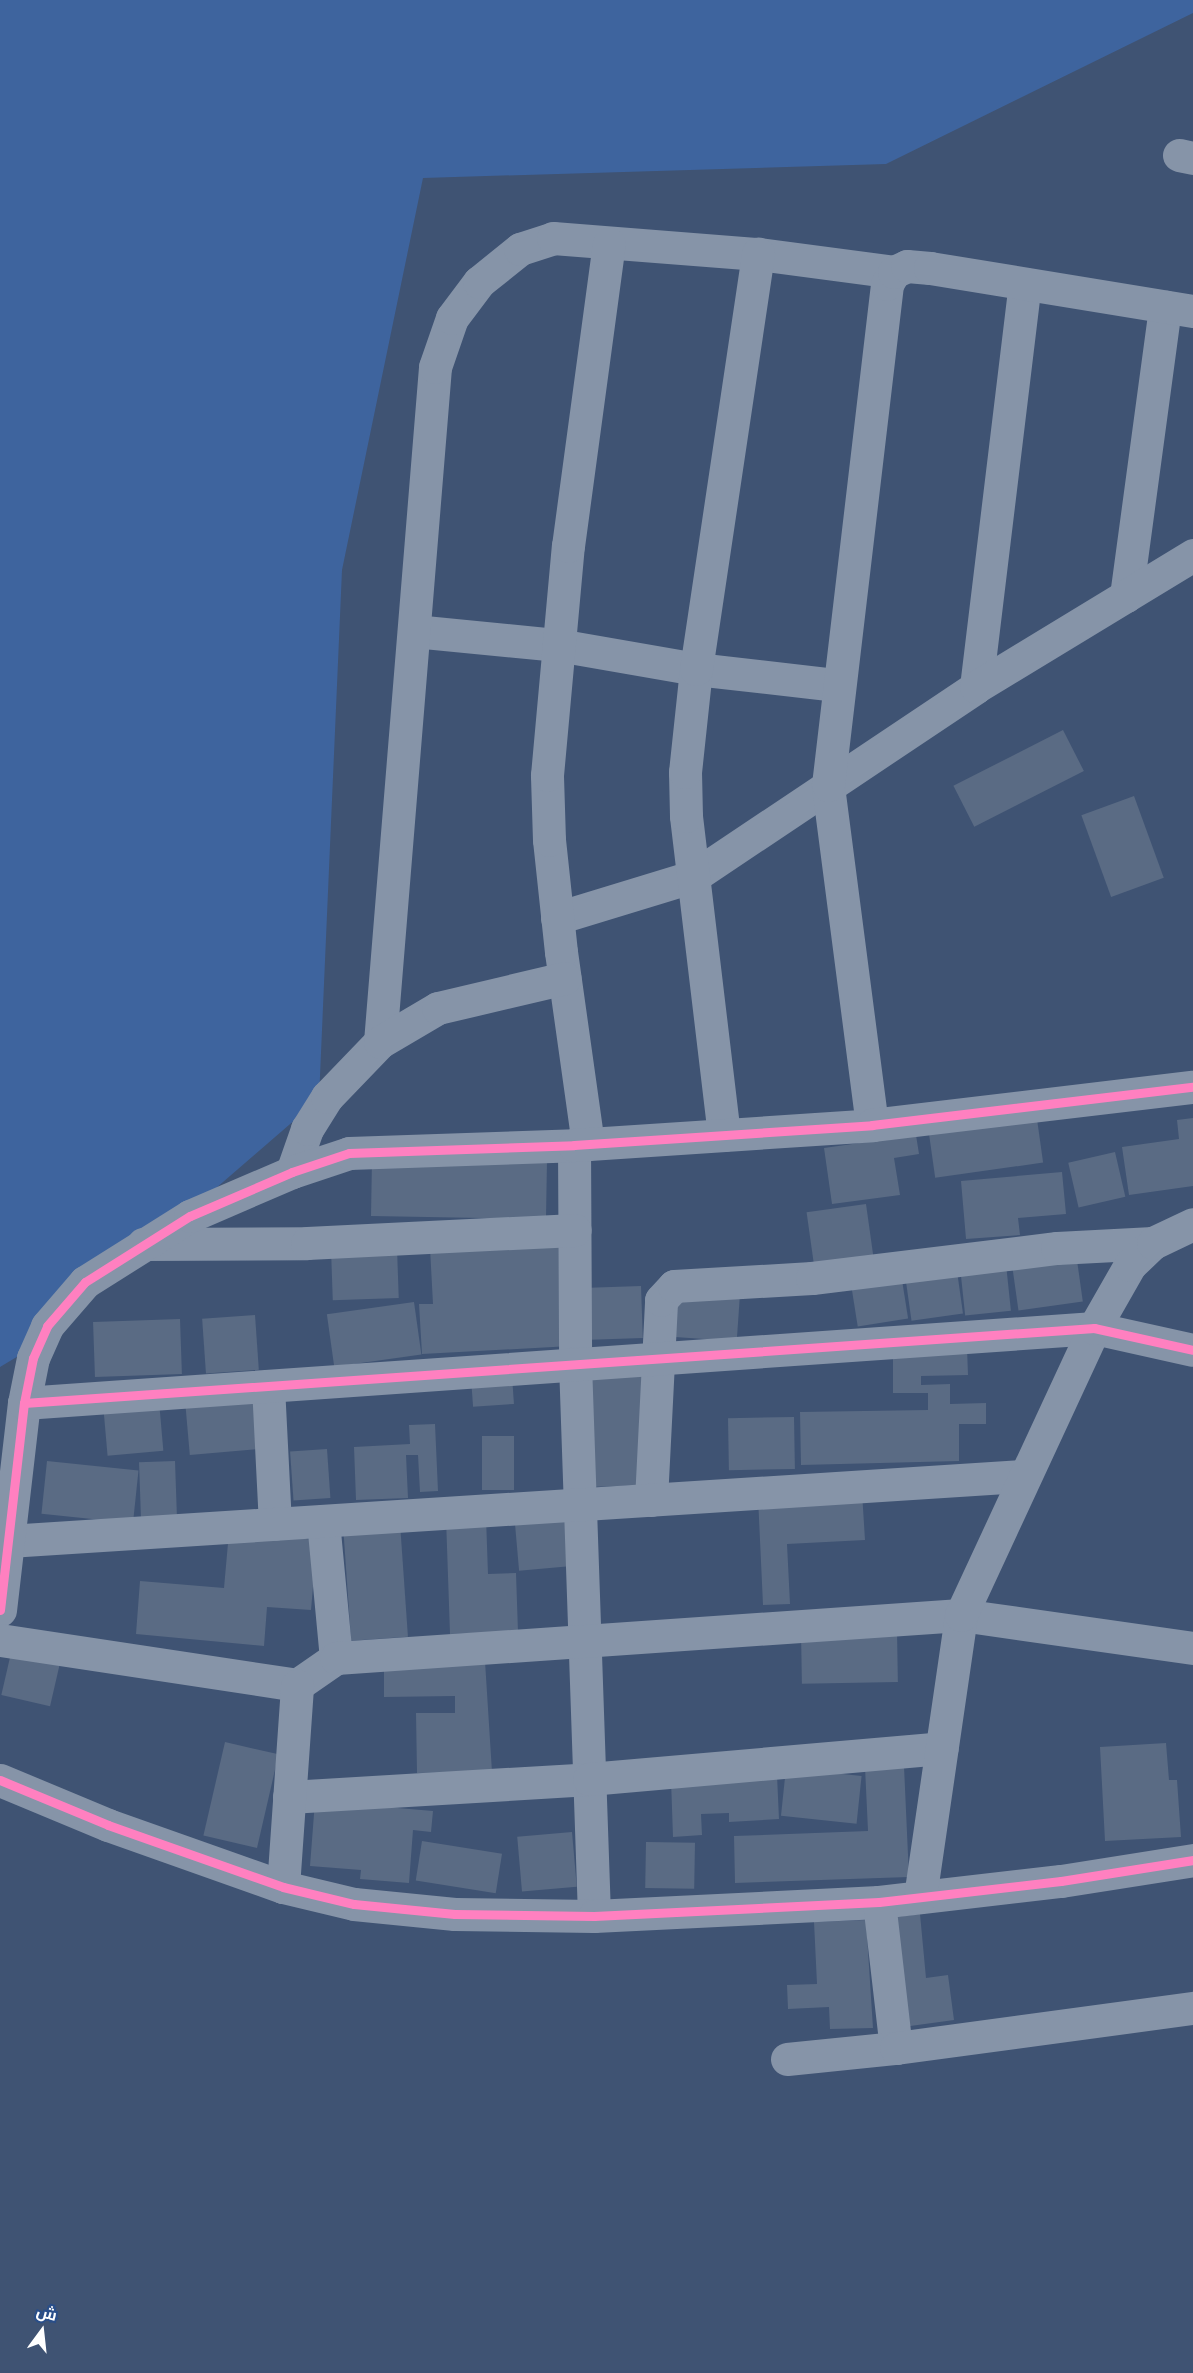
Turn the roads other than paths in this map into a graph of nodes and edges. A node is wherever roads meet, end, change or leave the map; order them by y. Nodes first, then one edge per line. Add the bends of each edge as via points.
1 (609, 244) junction
2 (758, 254) junction
3 (894, 272) junction
4 (1025, 284) junction
5 (1179, 309) edge
6 (1193, 555) edge
7 (1126, 596) junction
8 (414, 631) junction
9 (558, 645) junction
10 (696, 669) junction
11 (837, 685) junction
12 (976, 687) junction
13 (828, 785) junction
14 (694, 876) junction
15 (557, 918) junction
16 (565, 978) junction
17 (380, 1042) junction
18 (1193, 1087) edge
19 (872, 1125) junction
20 (724, 1135) junction
21 (581, 1145) junction
22 (292, 1172) junction
23 (1193, 1224) edge
24 (575, 1230) junction
25 (1153, 1243) junction
26 (143, 1245) junction
27 (1094, 1328) junction
28 (1193, 1350) edge
29 (660, 1357) junction
30 (575, 1363) junction
31 (268, 1386) junction
32 (24, 1403) junction
33 (1022, 1476) junction
34 (651, 1500) junction
35 (583, 1503) junction
36 (323, 1521) junction
37 (275, 1524) junction
38 (8, 1541) junction
39 (0, 1610) edge
40 (961, 1615) junction
41 (0, 1640) edge
42 (584, 1641) junction
43 (1193, 1648) edge
44 (336, 1658) junction
45 (297, 1685) junction
46 (942, 1748) junction
47 (589, 1779) junction
48 (0, 1780) edge
49 (289, 1797) junction
50 (1193, 1860) edge
51 (283, 1887) junction
52 (920, 1897) junction
53 (879, 1902) junction
54 (594, 1916) junction
55 (1193, 2008) edge
56 (896, 2048) junction
57 (787, 2059) dead end

1 - 2 street
1 - 8 street via 553,238 520,249 479,282 452,318 435,367
1 - 9 street
2 - 3 street
2 - 10 street
3 - 4 street via 907,266 930,268
3 - 11 street via 881,310
4 - 5 street
4 - 12 street
5 - 7 street
6 - 7 street
7 - 12 street
8 - 9 street
8 - 17 street
9 - 10 street
9 - 15 street via 547,775
10 - 11 street
10 - 14 street via 685,772
11 - 13 street
12 - 13 street
13 - 14 street
13 - 19 street
14 - 15 street
14 - 20 street
15 - 16 street
16 - 17 street via 438,1008
16 - 21 street
17 - 22 street via 327,1097 307,1129
18 - 19 street
19 - 20 street
20 - 21 street
21 - 22 street via 349,1153
21 - 24 street
22 - 26 street via 190,1216
23 - 25 street
24 - 26 street via 307,1243
24 - 30 street
25 - 27 street via 1130,1265
25 - 29 street via 1057,1248 812,1278 675,1286 661,1300
26 - 32 street via 85,1282 46,1326 33,1358
27 - 28 street
27 - 29 street
27 - 33 street
29 - 30 street
29 - 34 street
30 - 31 street
30 - 35 street
31 - 32 street
31 - 37 street
32 - 38 street
33 - 34 street
33 - 40 street
34 - 35 street
35 - 36 street
35 - 42 street
36 - 37 street
36 - 44 street
37 - 38 street
38 - 39 street
40 - 42 street
40 - 43 street
40 - 46 street
41 - 45 street
42 - 44 street
42 - 47 street
44 - 45 street
45 - 49 street
46 - 47 street
46 - 52 street
47 - 49 street
47 - 54 street
48 - 51 street via 108,1825
49 - 51 street
50 - 52 street
51 - 54 street via 354,1905 455,1914
52 - 53 street
53 - 54 street
53 - 56 street
55 - 56 street
56 - 57 street

